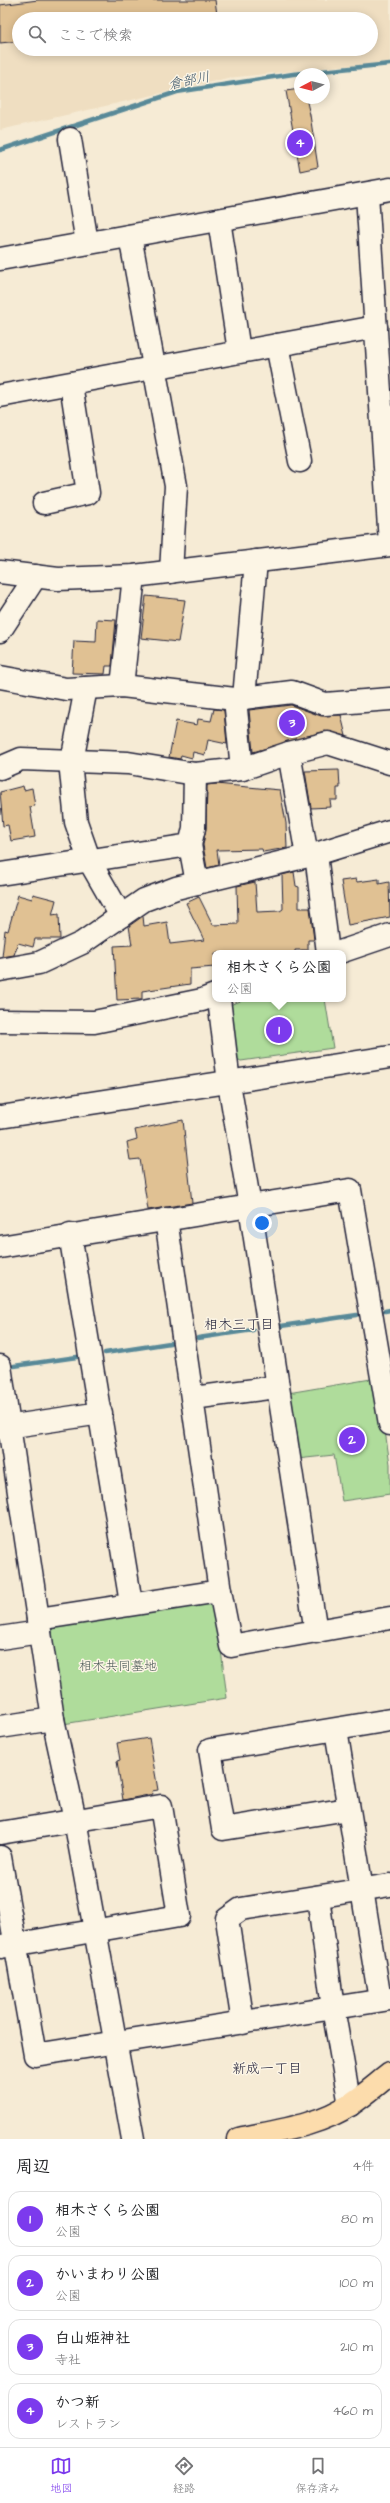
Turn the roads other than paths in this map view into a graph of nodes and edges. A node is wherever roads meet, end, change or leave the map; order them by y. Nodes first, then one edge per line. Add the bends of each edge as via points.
1 (70, 139) dead end
2 (390, 189) edge
3 (367, 194) junction
4 (219, 220) junction
5 (130, 236) junction
6 (87, 243) junction
7 (0, 259) edge
8 (376, 327) junction
9 (277, 345) junction
10 (239, 351) junction
11 (154, 366) junction
12 (71, 384) junction
13 (0, 396) edge
14 (300, 461) dead end
15 (44, 503) dead end
16 (390, 544) edge
17 (256, 561) junction
18 (0, 572) edge
19 (171, 572) junction
20 (36, 576) junction
21 (134, 576) junction
22 (0, 631) edge
23 (0, 677) edge
24 (122, 686) junction
25 (86, 688) junction
26 (240, 699) junction
27 (390, 699) edge
28 (289, 753) junction
29 (71, 761) junction
30 (390, 763) edge
31 (0, 768) edge
32 (242, 769) junction
33 (195, 774) junction
34 (390, 831) edge
35 (190, 845) junction
36 (312, 855) junction
37 (90, 862) junction
38 (1, 870) edge
39 (197, 883) junction
40 (120, 916) junction
41 (390, 935) edge
42 (328, 950) edge
43 (346, 950) edge
44 (0, 970) edge
45 (212, 996) edge
46 (219, 1002) edge
47 (0, 1021) edge
48 (390, 1057) edge
49 (229, 1083) junction
50 (0, 1117) edge
51 (250, 1206) junction
52 (166, 1219) junction
53 (70, 1234) junction
54 (0, 1247) edge
55 (0, 1366) edge
56 (386, 1369) edge
57 (276, 1387) junction
58 (193, 1398) junction
59 (101, 1413) junction
60 (390, 1424) edge
61 (4, 1427) edge
62 (220, 1591) junction
63 (131, 1603) junction
64 (390, 1618) edge
65 (39, 1626) junction
66 (316, 1632) junction
67 (0, 1638) edge
68 (53, 1718) junction
69 (390, 1720) edge
70 (0, 1727) edge
71 (336, 1730) junction
72 (348, 1809) junction
73 (75, 1820) junction
74 (0, 1834) edge
75 (0, 1857) edge
76 (390, 1885) edge
77 (361, 1890) junction
78 (318, 1897) junction
79 (95, 1931) junction
80 (7, 1946) edge
81 (385, 1999) edge
82 (333, 2008) junction
83 (243, 2023) junction
84 (115, 2042) junction
85 (390, 2074) edge
86 (350, 2105) junction
87 (133, 2139) edge
88 (239, 2139) edge

1 - 6 street
2 - 3 street
3 - 4 street
3 - 8 street
4 - 5 street
4 - 10 street
5 - 6 street
5 - 11 street
6 - 7 street
8 - 9 street
8 - 16 street
9 - 10 street
9 - 14 street
10 - 11 street
11 - 12 street
11 - 19 street via 176,486
12 - 13 street
12 - 15 street via 88,493
16 - 17 street
17 - 19 street
17 - 26 street
18 - 20 street
19 - 21 street
20 - 21 street via 58,579
20 - 22 street
21 - 24 street
23 - 25 street via 66,689
24 - 25 street
24 - 26 street
25 - 29 street
26 - 27 street via 292,692 325,704
26 - 32 street
28 - 30 street via 328,743
28 - 32 street
28 - 36 street
29 - 31 street via 21,759
29 - 33 street via 128,763
29 - 37 street via 76,822
32 - 33 street
33 - 35 street via 194,828
34 - 36 street
35 - 37 street
35 - 39 street
36 - 39 street
36 - 42 street
37 - 38 street
37 - 40 street
39 - 40 street via 144,900
40 - 44 street via 82,943 39,963
41 - 43 street
45 - 47 street via 94,1022
46 - 49 street
48 - 49 street
49 - 50 street
49 - 51 street
51 - 52 street
51 - 56 street via 350,1190
51 - 57 street
52 - 53 street
52 - 58 street
53 - 54 street
53 - 59 street
55 - 61 street
56 - 60 street
57 - 58 street
57 - 66 street
58 - 62 street
59 - 61 street
59 - 63 street
61 - 65 street
62 - 63 street
62 - 66 street via 230,1646
63 - 65 street
64 - 66 street
65 - 67 street
65 - 68 street
68 - 70 street
68 - 73 street
69 - 71 street
71 - 72 street
71 - 72 street via 210,1750 211,1758 223,1829
72 - 77 street
73 - 74 street
73 - 79 street
73 - 79 street via 161,1806 162,1809 178,1916
75 - 80 street
76 - 77 street
77 - 78 street
77 - 81 street
78 - 82 street
78 - 83 street via 241,1909 226,1919
79 - 80 street
79 - 84 street
80 - 84 street via 35,2055
81 - 82 street
82 - 83 street
82 - 86 street
83 - 84 street
84 - 87 street
85 - 86 main road
86 - 88 main road via 322,2118

